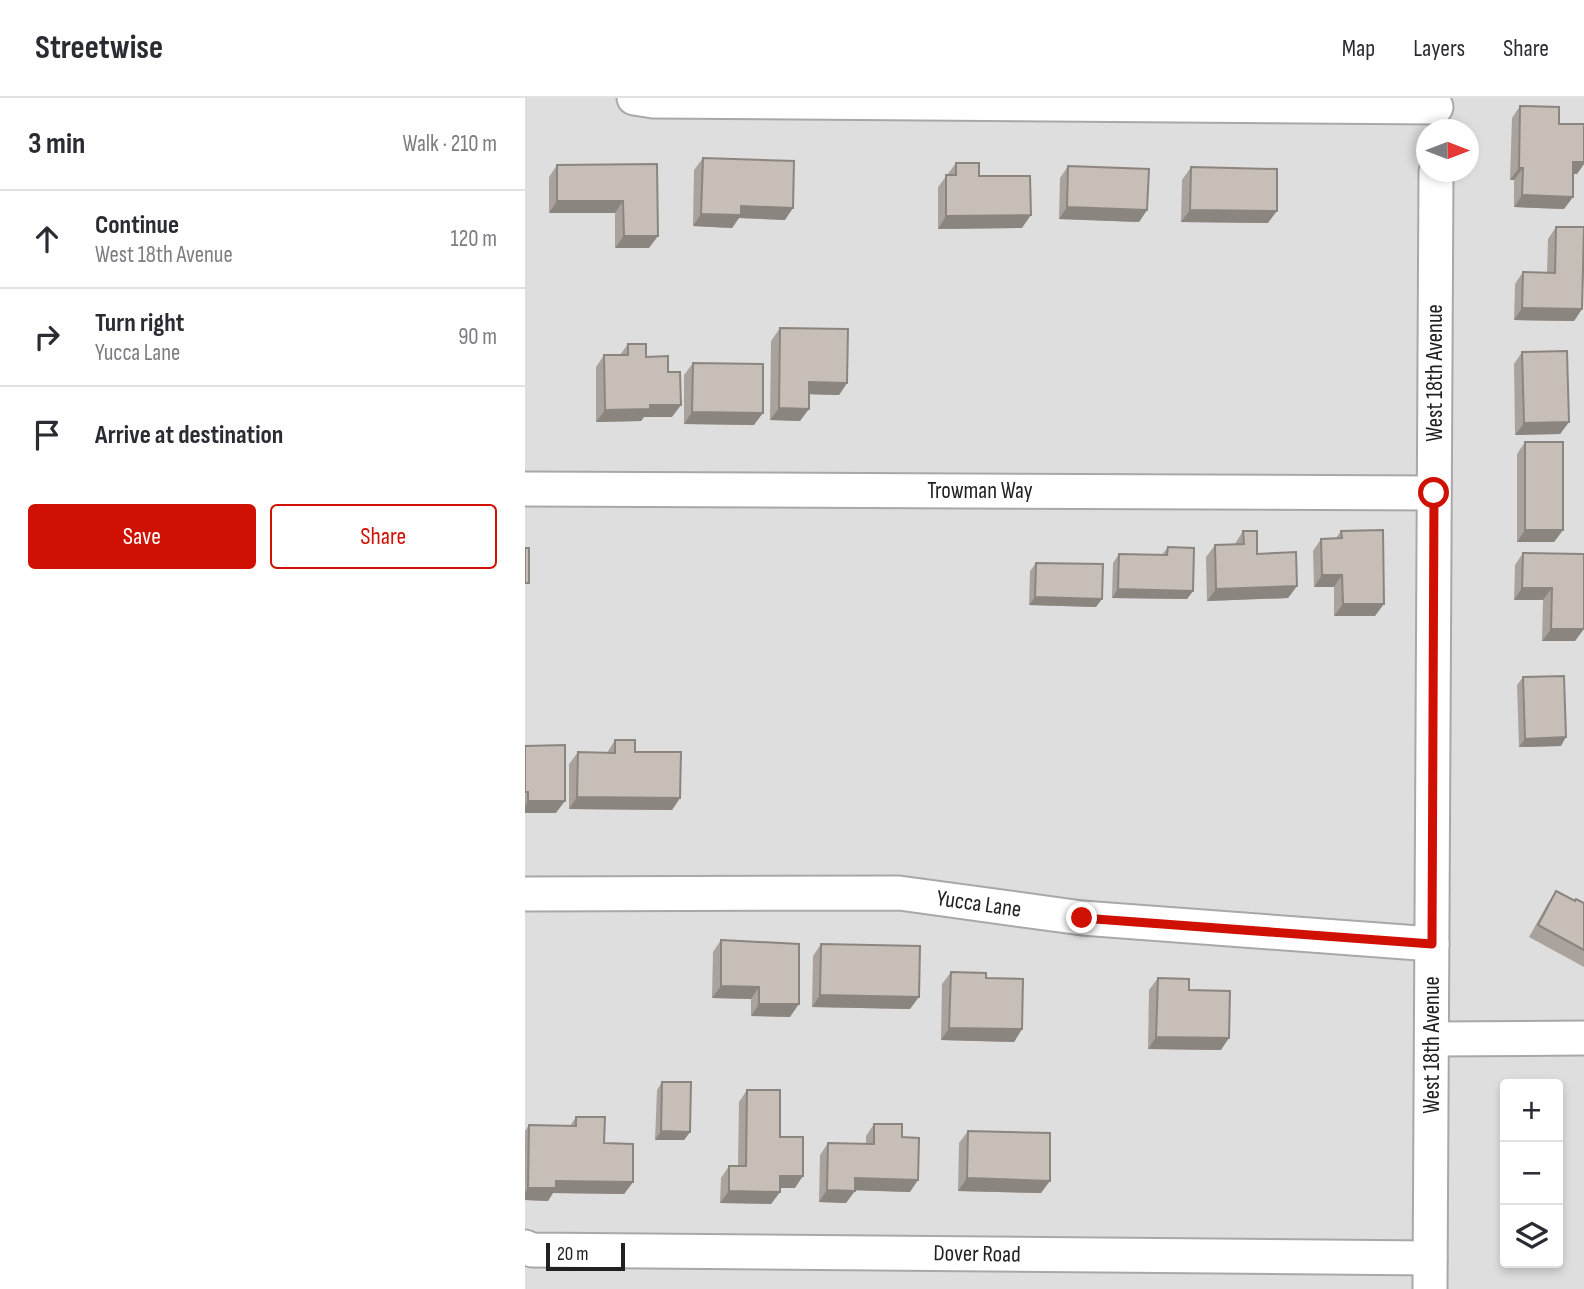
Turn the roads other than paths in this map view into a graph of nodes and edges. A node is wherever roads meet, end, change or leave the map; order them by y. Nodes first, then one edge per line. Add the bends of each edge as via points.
1 (634, 98) edge
2 (1436, 111) edge
3 (1436, 182) edge
4 (525, 489) edge
5 (1434, 493) junction
6 (525, 894) edge
7 (1432, 944) junction
8 (1584, 1038) edge
9 (1432, 1039) junction
10 (525, 1247) edge
11 (1430, 1274) edge

1 - 2 street
3 - 5 street, West 18th Avenue
4 - 5 street, Trowman Way
5 - 7 street, West 18th Avenue
6 - 7 street, Yucca Lane via 899,893 1082,918
7 - 9 street, West 18th Avenue
8 - 9 street
9 - 11 street, West 18th Avenue
10 - 11 street, Dover Road

